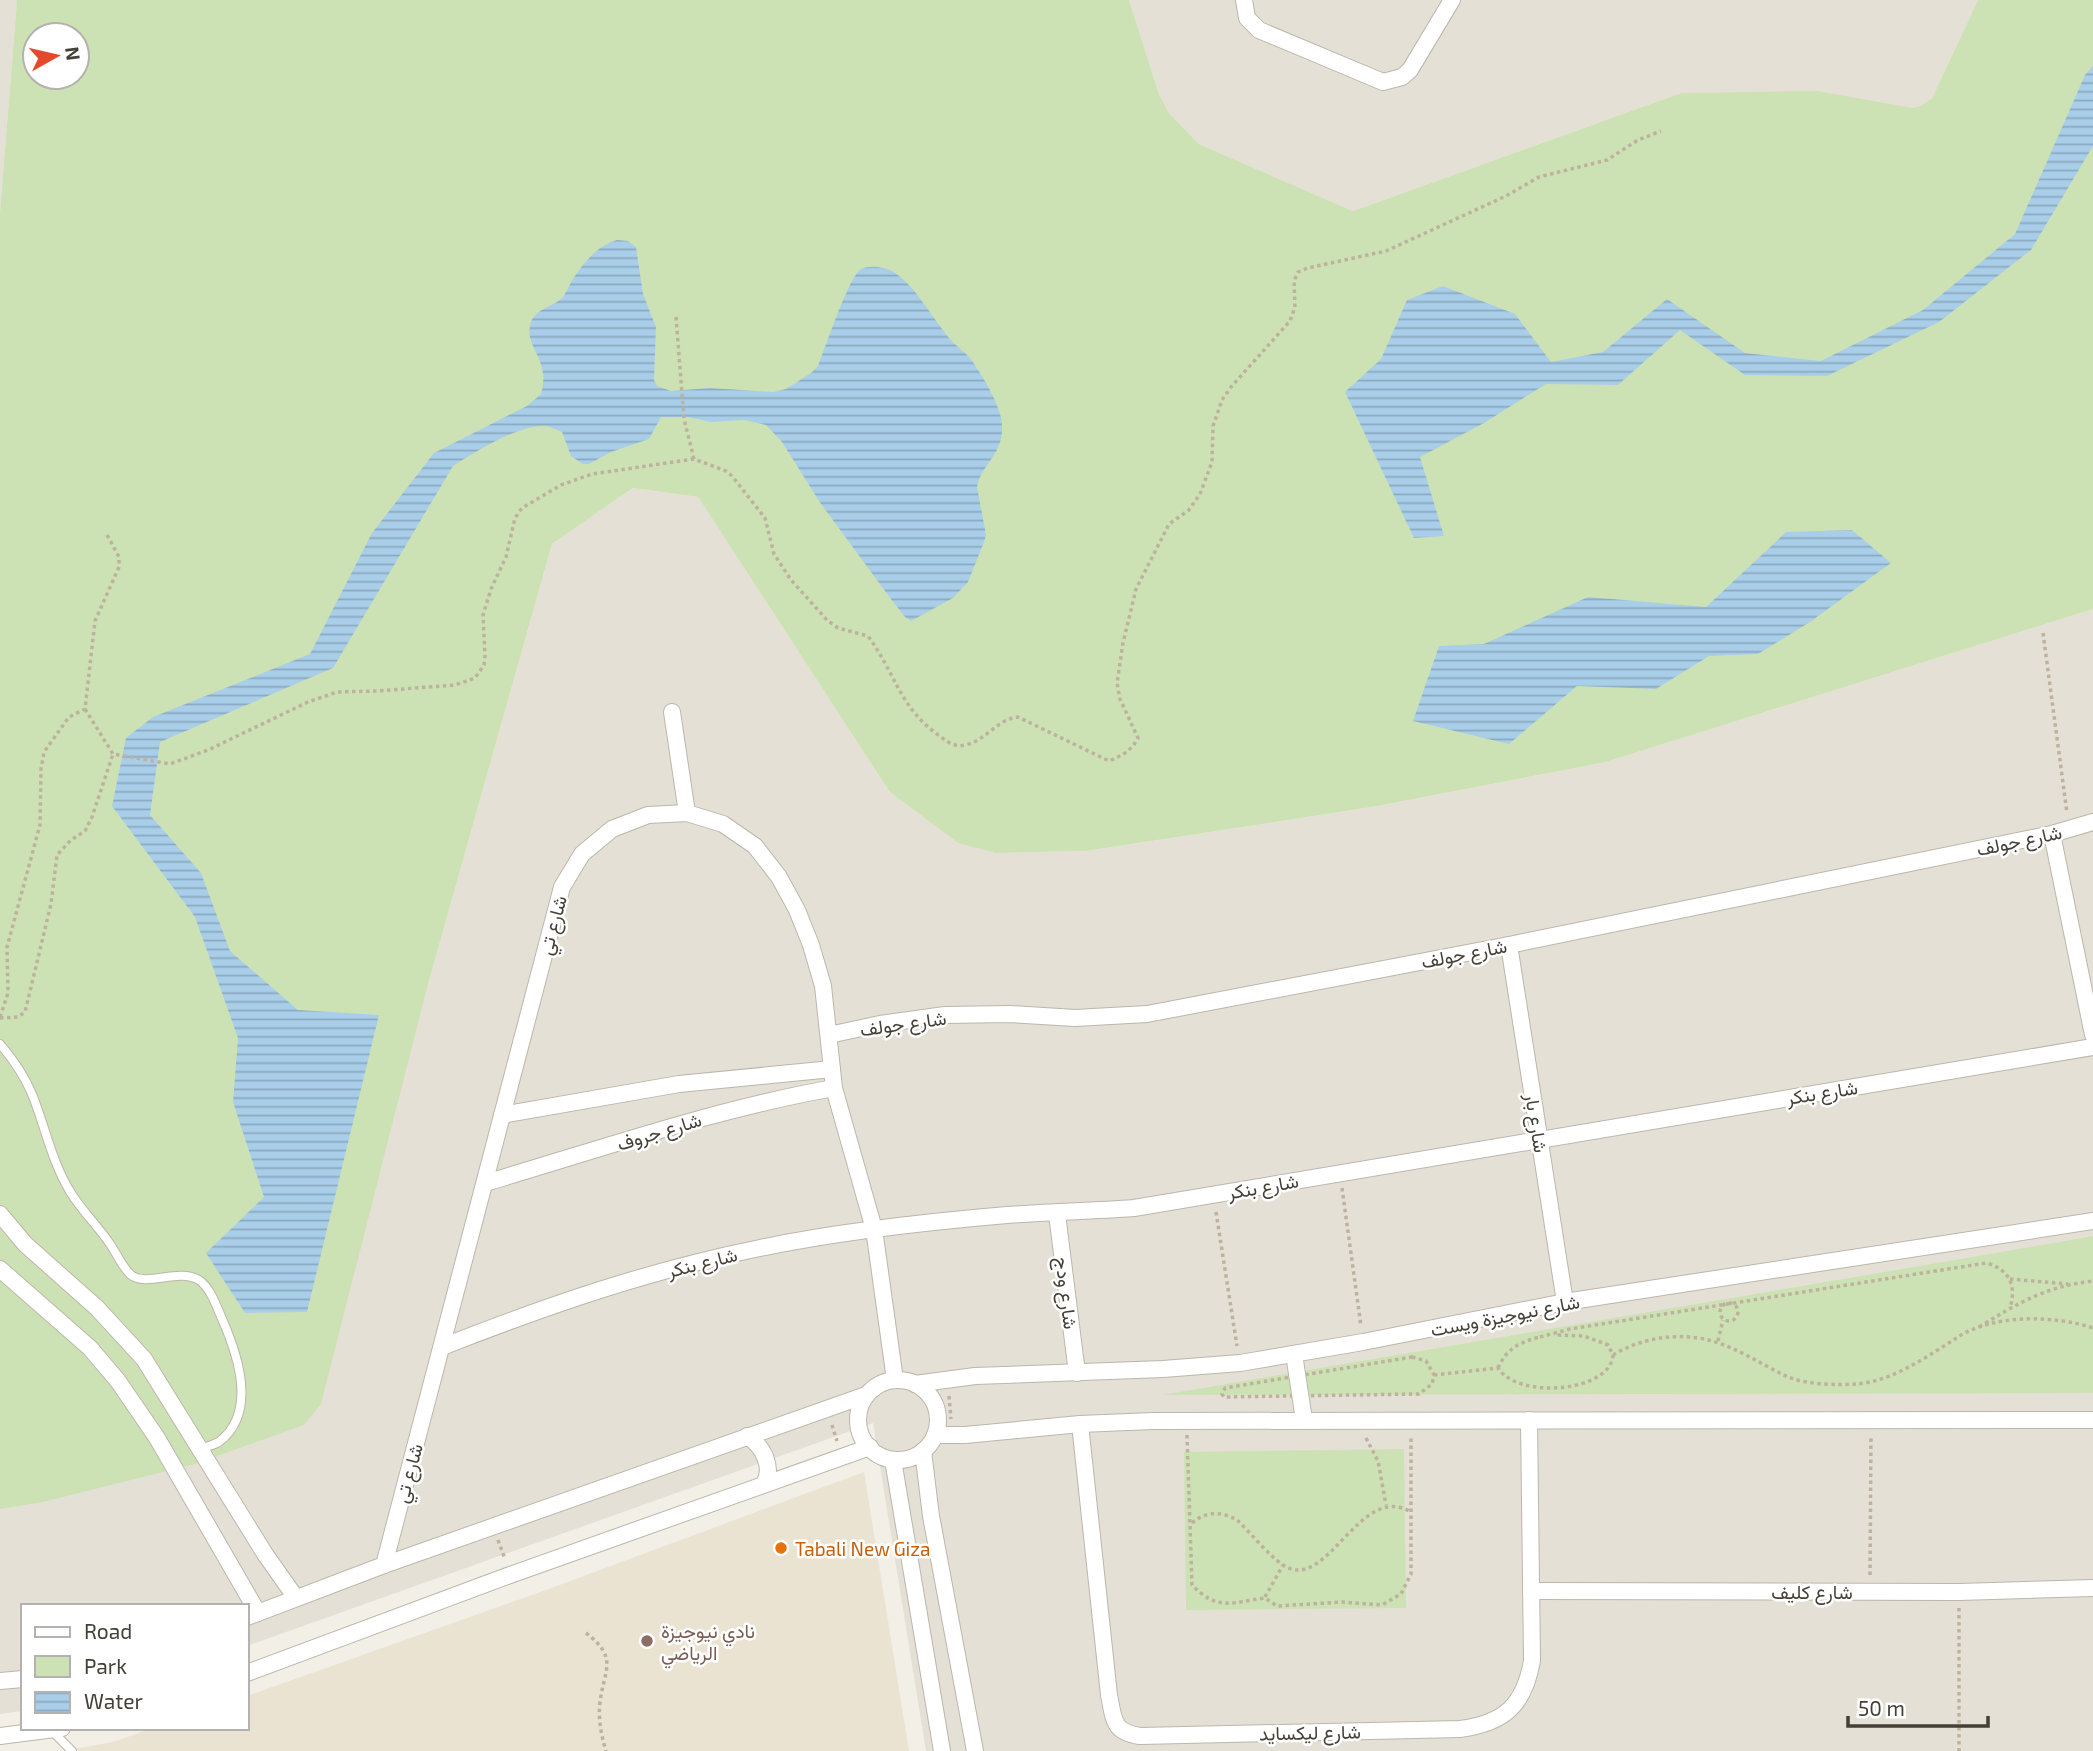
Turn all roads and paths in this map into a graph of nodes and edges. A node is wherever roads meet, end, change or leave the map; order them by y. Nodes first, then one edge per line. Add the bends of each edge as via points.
1 (1244, 0) edge
2 (1452, 0) edge
3 (1661, 131) dead end
4 (676, 317) dead end
5 (694, 459) junction
6 (106, 533) dead end
7 (2043, 633) dead end
8 (85, 709) junction
9 (672, 712) dead end
10 (113, 754) junction
11 (687, 813) junction
12 (2093, 822) edge
13 (2069, 829) junction
14 (2052, 834) junction
15 (1509, 945) junction
16 (0, 1017) edge
17 (829, 1035) junction
18 (2093, 1035) edge
19 (0, 1044) edge
20 (2093, 1047) edge
21 (832, 1069) junction
22 (834, 1088) junction
23 (502, 1115) junction
24 (1539, 1139) junction
25 (1340, 1172) junction
26 (485, 1183) junction
27 (1213, 1196) junction
28 (0, 1214) edge
29 (1057, 1214) junction
30 (2093, 1221) edge
31 (874, 1230) junction
32 (0, 1269) edge
33 (2010, 1279) junction
34 (2093, 1281) edge
35 (2070, 1284) junction
36 (1565, 1302) junction
37 (1726, 1304) junction
38 (2010, 1308) junction
39 (1723, 1320) junction
40 (1976, 1328) junction
41 (2093, 1328) edge
42 (1540, 1337) junction
43 (1363, 1342) junction
44 (1717, 1342) junction
45 (442, 1347) junction
46 (1294, 1354) junction
47 (1613, 1355) junction
48 (1240, 1363) junction
49 (1498, 1368) junction
50 (1077, 1373) junction
51 (1434, 1375) junction
52 (1298, 1376) junction
53 (895, 1380) junction
54 (947, 1380) junction
55 (915, 1384) junction
56 (866, 1395) junction
57 (1300, 1395) junction
58 (827, 1409) junction
59 (1187, 1420) junction
60 (1304, 1420) junction
61 (1358, 1420) junction
62 (1411, 1420) junction
63 (1529, 1420) junction
64 (1871, 1420) junction
65 (2093, 1420) edge
66 (1080, 1424) junction
67 (935, 1435) junction
68 (953, 1435) junction
69 (747, 1436) junction
70 (870, 1447) junction
71 (201, 1449) junction
72 (923, 1451) junction
73 (842, 1457) junction
74 (893, 1460) junction
75 (764, 1484) junction
76 (1386, 1506) junction
77 (1411, 1511) junction
78 (932, 1516) junction
79 (904, 1521) junction
80 (1190, 1524) junction
81 (494, 1527) junction
82 (384, 1565) junction
83 (1283, 1565) junction
84 (510, 1574) junction
85 (2093, 1588) edge
86 (1531, 1591) junction
87 (1870, 1591) junction
88 (1959, 1592) junction
89 (296, 1598) junction
90 (1265, 1598) junction
91 (246, 1604) edge
92 (252, 1615) edge
93 (586, 1633) dead end
94 (248, 1673) edge
95 (21, 1679) edge
96 (0, 1681) edge
97 (48, 1730) edge
98 (57, 1730) edge
99 (0, 1736) edge
100 (72, 1751) edge
101 (606, 1751) edge
102 (942, 1751) edge
103 (975, 1751) edge
104 (1959, 1751) edge

1 - 2 street via 1247,18 1259,30 1383,82 1410,70
3 - 5 path via 1607,160 1538,177 1386,251 1298,272 1290,321 1222,400 1213,426 1212,462 1200,494 1189,510 1169,524 1136,589 1117,683 1138,738 1124,755 1110,761 1018,718 1010,718 963,746 951,745 930,730 910,710 868,636 838,628 791,580 774,554 765,518 732,476
4 - 5 path via 684,419
5 - 10 path via 592,474 561,485 522,508 483,615 484,665 475,678 455,685 337,692 170,764
6 - 8 path via 120,567 96,621
7 - 13 path
8 - 10 path
8 - 16 path via 69,717 44,752 40,825 7,947 8,993
9 - 11 street
10 - 16 path via 85,831 57,855 25,1012 18,1017
11 - 17 street, شارع تي via 723,824 755,846 779,877 811,945 823,986
11 - 23 street, شارع تي via 648,815 612,829 575,865 562,887
12 - 13 street, شارع جولف
13 - 14 street, شارع جولف
14 - 15 street, شارع جولف
14 - 18 street
15 - 17 street, شارع جولف via 1147,1014 945,1016
15 - 24 street, شارع بار
17 - 21 street, شارع تي
19 - 71 lane via 22,1073 71,1193 130,1274 138,1279 188,1276 198,1280 215,1303 236,1355 240,1410 228,1433
20 - 24 street, شارع بنكر
21 - 22 street, شارع تي
21 - 23 street, شارع جروف via 679,1084
22 - 26 street, شارع جروف via 748,1105
22 - 31 street, شارع تي
23 - 26 street, شارع تي
24 - 25 street, شارع بنكر
24 - 36 street, شارع بار
25 - 27 street, شارع بنكر
25 - 43 path
26 - 45 street, شارع تي
27 - 29 street, شارع بنكر
27 - 48 path
28 - 71 street via 42,1261 129,1341
29 - 31 street, شارع بنكر
29 - 50 street, شارع ودج
30 - 36 street, شارع نيوجيزة ويست
31 - 45 street, شارع بنكر via 761,1247 667,1270 573,1298
31 - 53 street, شارع تي
32 - 91 street via 90,1348 118,1381 157,1438
33 - 35 path
33 - 37 path via 1996,1265 1986,1263
33 - 38 path
34 - 35 path
35 - 38 path
36 - 43 street, شارع نيوجيزة ويست
37 - 39 path via 1720,1311
37 - 39 path via 1734,1305 1738,1314 1732,1321
37 - 42 path
38 - 40 path
39 - 44 path
40 - 41 path via 2037,1318
40 - 44 path via 1916,1363 1860,1384 1789,1377
42 - 47 path via 1584,1336 1608,1345
42 - 49 path via 1514,1346
43 - 46 street, شارع نيوجيزة ويست
44 - 47 path via 1655,1337
45 - 82 street, شارع تي
46 - 48 street, شارع نيوجيزة ويست
46 - 52 street
47 - 49 path via 1604,1372 1563,1388 1531,1387 1512,1381
48 - 50 street, شارع نيوجيزة ويست
49 - 51 path
50 - 54 street, شارع نيوجيزة ويست
51 - 52 path via 1426,1361 1412,1357
51 - 57 path via 1428,1389 1412,1396
52 - 57 street
52 - 57 path via 1225,1388 1222,1394
53 - 55 street
53 - 56 street
54 - 55 street, شارع نيوجيزة ويست
54 - 68 path
55 - 67 street via 933,1401
56 - 58 street
56 - 70 street via 858,1416 862,1438
57 - 60 street
58 - 69 street
58 - 73 path
59 - 60 street
59 - 66 street
59 - 80 path
60 - 61 street
61 - 62 street
61 - 76 path via 1378,1461
62 - 63 street
62 - 77 path
63 - 64 street
63 - 86 street, شارع ليكسايد
64 - 65 street
64 - 87 path
66 - 68 street
66 - 86 street, شارع ليكسايد via 1110,1695 1115,1724 1127,1734 1482,1726 1502,1717 1528,1683
67 - 68 street
67 - 72 street
69 - 75 street via 758,1443 765,1459 768,1477
69 - 81 street
70 - 73 street
70 - 74 street
71 - 89 street
72 - 74 street
72 - 78 street
73 - 75 street
74 - 79 street
75 - 84 street
76 - 77 path
76 - 83 path via 1315,1565 1299,1570
77 - 90 path via 1410,1574 1407,1585 1392,1601 1277,1606
78 - 79 street
78 - 103 street
79 - 102 street
80 - 83 path via 1208,1514 1228,1515
80 - 90 path via 1192,1584 1200,1593 1233,1604
81 - 82 street
81 - 84 path
82 - 89 street
83 - 90 path
84 - 94 street
85 - 88 street, شارع كليف
86 - 87 street, شارع كليف
87 - 88 street, شارع كليف
88 - 104 path
89 - 92 street
93 - 101 path via 607,1658 599,1726
95 - 96 street
97 - 99 street
98 - 100 lane

